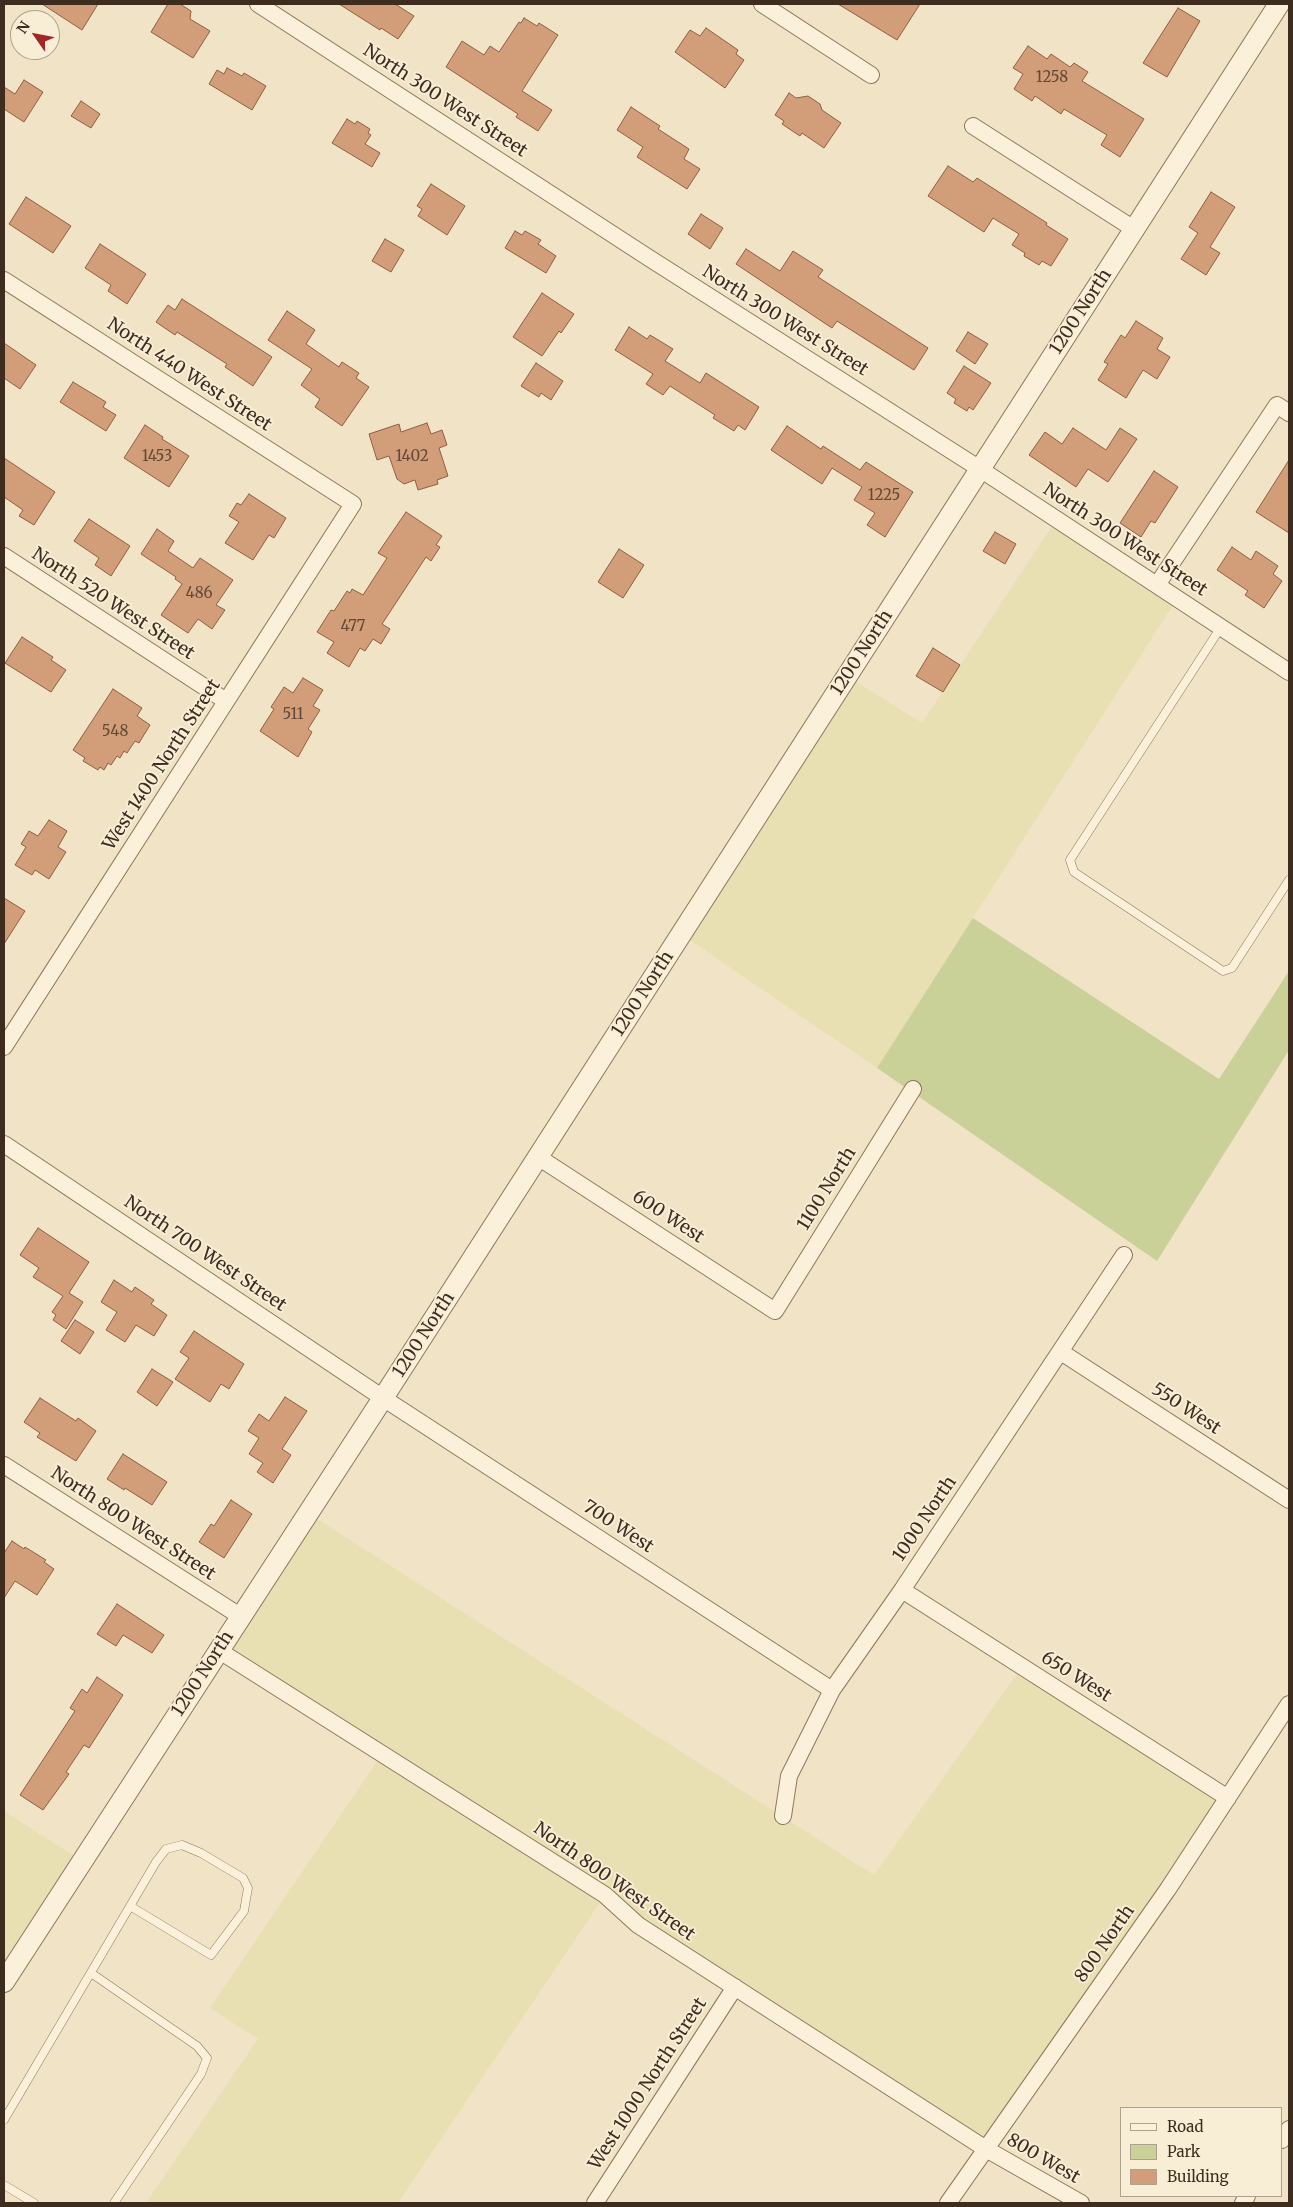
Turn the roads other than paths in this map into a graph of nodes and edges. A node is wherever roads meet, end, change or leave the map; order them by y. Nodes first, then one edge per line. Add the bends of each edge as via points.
1 (258, 4) edge
2 (762, 4) edge
3 (1279, 4) edge
4 (871, 75) dead end
5 (973, 126) dead end
6 (1134, 229) junction
7 (4, 280) edge
8 (1283, 409) edge
9 (980, 468) junction
10 (353, 504) joint
11 (4, 556) edge
12 (1158, 586) junction
13 (1221, 628) junction
14 (1289, 672) edge
15 (226, 701) junction
16 (1289, 880) edge
17 (4, 1048) edge
18 (913, 1089) dead end
19 (4, 1144) edge
20 (538, 1157) junction
21 (1124, 1255) dead end
22 (775, 1311) joint
23 (1061, 1352) junction
24 (384, 1398) junction
25 (4, 1467) edge
26 (1289, 1500) edge
27 (902, 1590) junction
28 (240, 1616) junction
29 (218, 1650) junction
30 (832, 1690) junction
31 (1289, 1704) edge
32 (1228, 1798) junction
33 (783, 1816) dead end
34 (130, 1906) junction
35 (91, 1972) junction
36 (4, 1982) edge
37 (735, 1987) junction
38 (4, 2120) edge
39 (986, 2149) junction
40 (4, 2185) edge
41 (34, 2203) edge
42 (114, 2203) edge
43 (594, 2203) edge
44 (948, 2203) edge
45 (1081, 2203) edge

1 - 9 street, North 300 West Street
2 - 4 street
3 - 6 street, 1200 North
5 - 6 street
6 - 9 street, 1200 North
7 - 10 street, North 440 West Street
8 - 12 street
9 - 12 street, North 300 West Street
9 - 20 street, 1200 North
10 - 15 street, West 1400 North Street
11 - 15 street, North 520 West Street
12 - 13 street, North 300 West Street
13 - 14 street, North 300 West Street
13 - 16 lane via 1070,860 1074,872 1223,971 1232,968
15 - 17 street, West 1400 North Street
18 - 22 street, 1100 North
19 - 24 street, North 700 West Street
20 - 22 street, 600 West
20 - 24 street, 1200 North
21 - 23 street, 1000 North
23 - 26 street, 550 West
23 - 27 street, 1000 North
24 - 28 street, 1200 North
24 - 30 street, 700 West
25 - 28 street, North 800 West Street
27 - 30 street, 1000 North
27 - 32 street, 650 West
28 - 29 street, 1200 North
29 - 36 street, 1200 North
29 - 37 street, North 800 West Street via 604,1895 638,1925
30 - 33 street, 1000 North via 789,1776
31 - 32 street, 800 North
32 - 39 street, 800 North
34 - 34 lane via 166,1849 182,1845 243,1878 248,1888 244,1911 211,1956
34 - 35 lane
35 - 38 lane
35 - 42 lane via 197,2046 207,2058 201,2074
37 - 39 street, North 800 West Street
37 - 43 street, West 1000 North Street
39 - 44 street, 800 North
39 - 45 street, 800 West
40 - 41 lane

